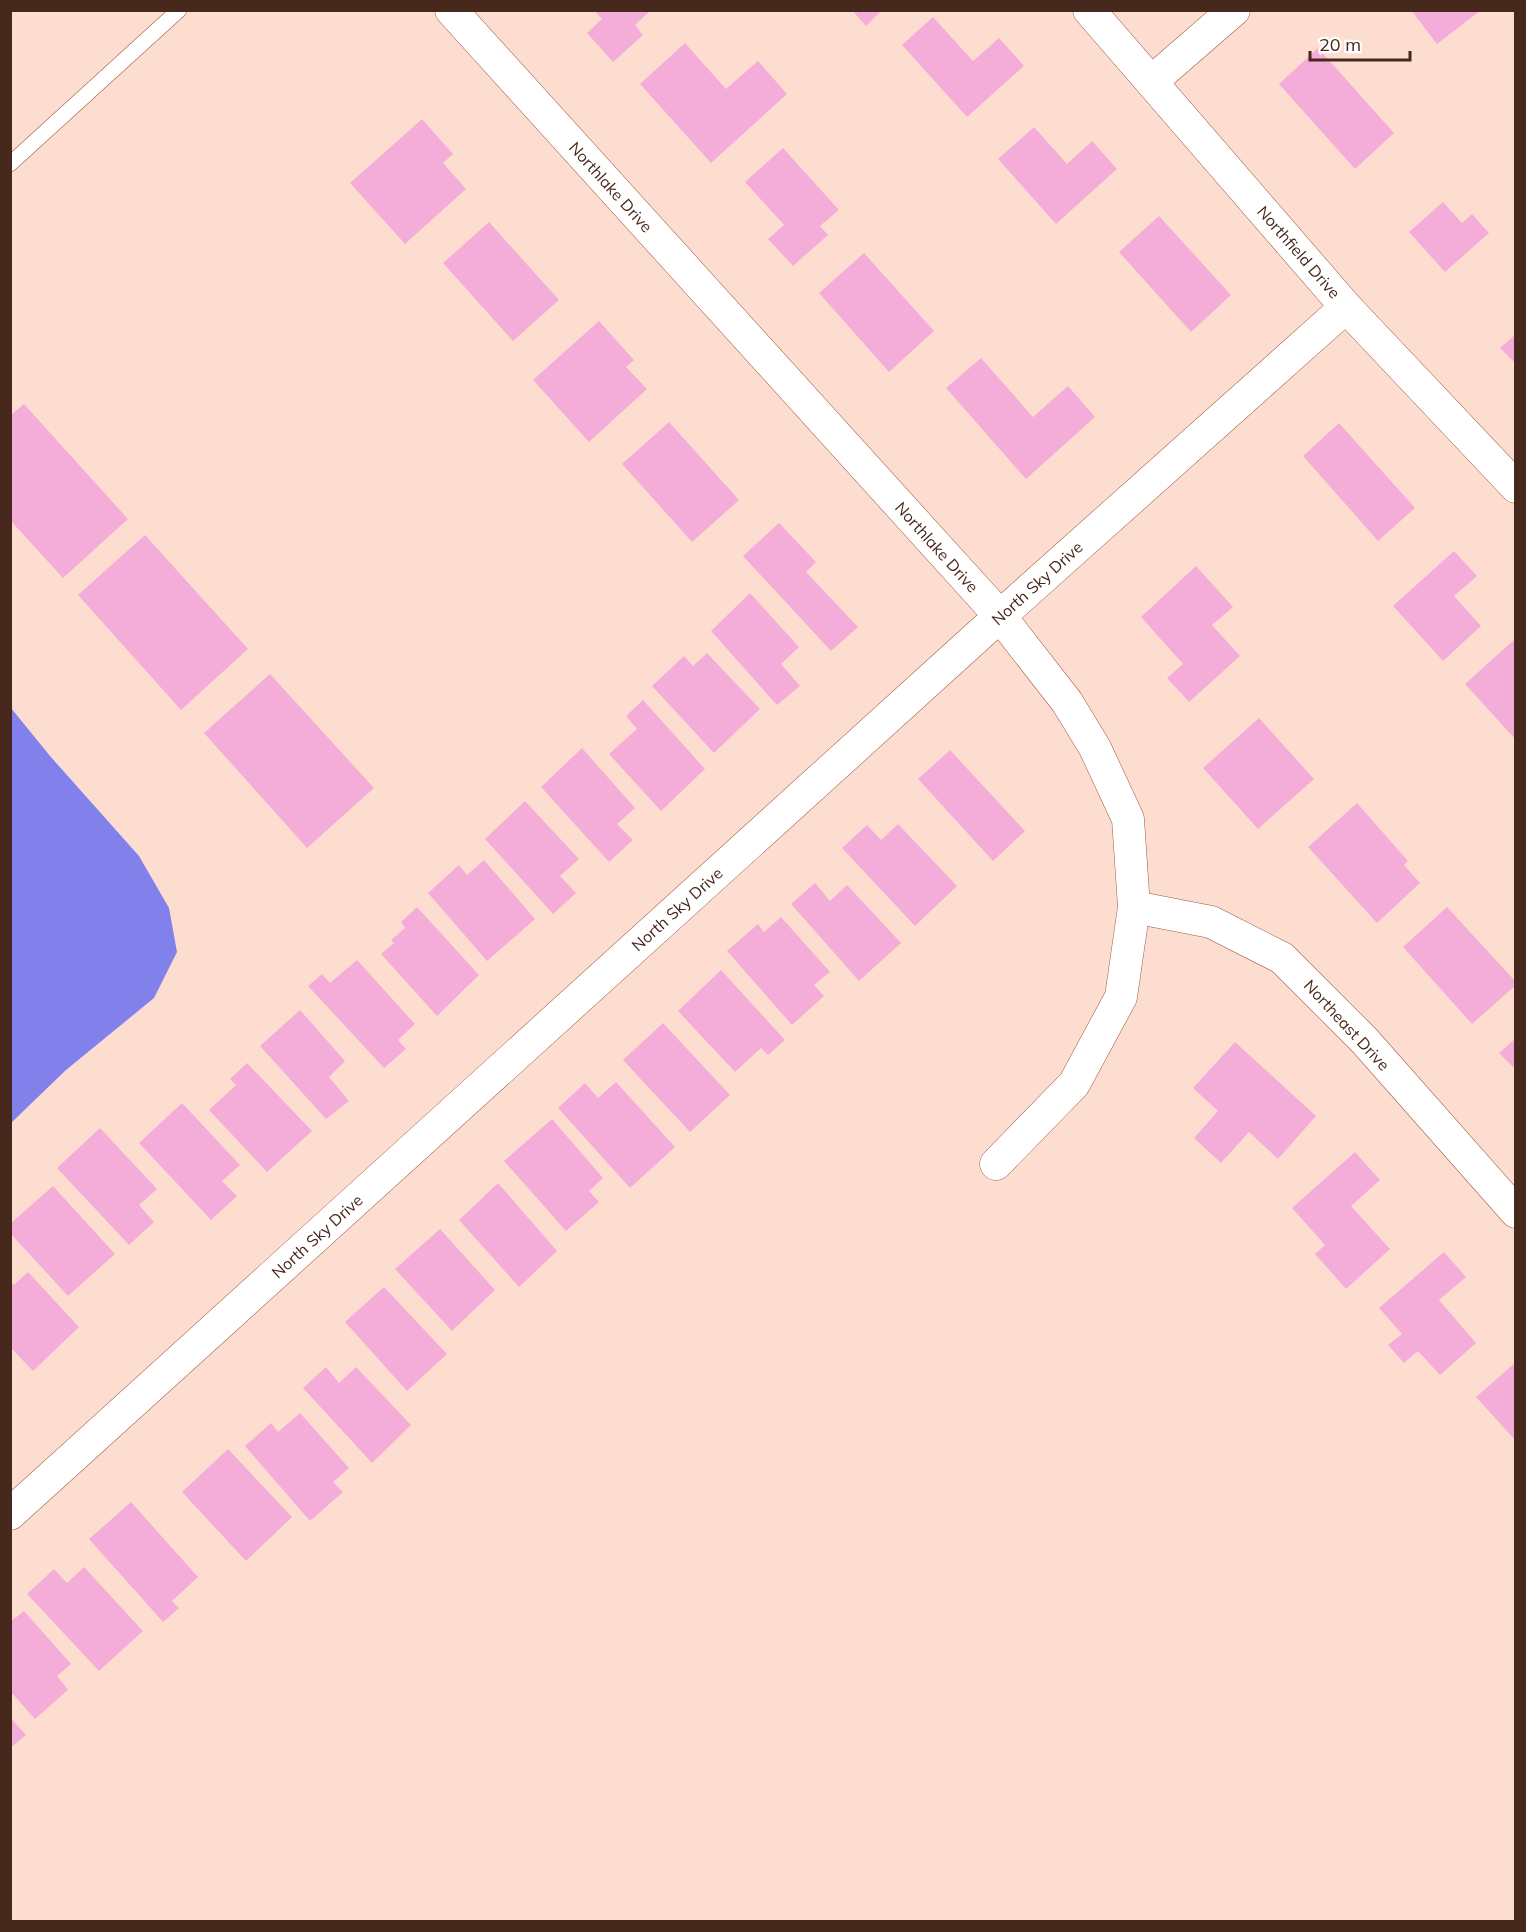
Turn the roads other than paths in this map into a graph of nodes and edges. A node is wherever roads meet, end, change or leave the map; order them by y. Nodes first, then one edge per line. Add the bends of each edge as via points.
1 (179, 10) edge
2 (451, 10) edge
3 (1089, 10) edge
4 (1234, 10) edge
5 (1151, 82) junction
6 (10, 164) edge
7 (1347, 307) junction
8 (1515, 487) edge
9 (1000, 616) junction
10 (1134, 907) junction
11 (996, 1164) dead end
12 (1515, 1212) edge
13 (10, 1514) edge

1 - 6 lane
2 - 9 street, Northlake Drive
3 - 5 street, Northfield Drive
4 - 5 street
5 - 7 street, Northfield Drive
7 - 8 street, Northfield Drive
7 - 9 street, North Sky Drive
9 - 10 street, Northlake Drive via 1067,702 1095,748 1128,819
9 - 13 street, North Sky Drive
10 - 11 street, Northlake Drive via 1120,997 1079,1075
10 - 12 street, Northeast Drive via 1211,921 1282,957 1364,1040

